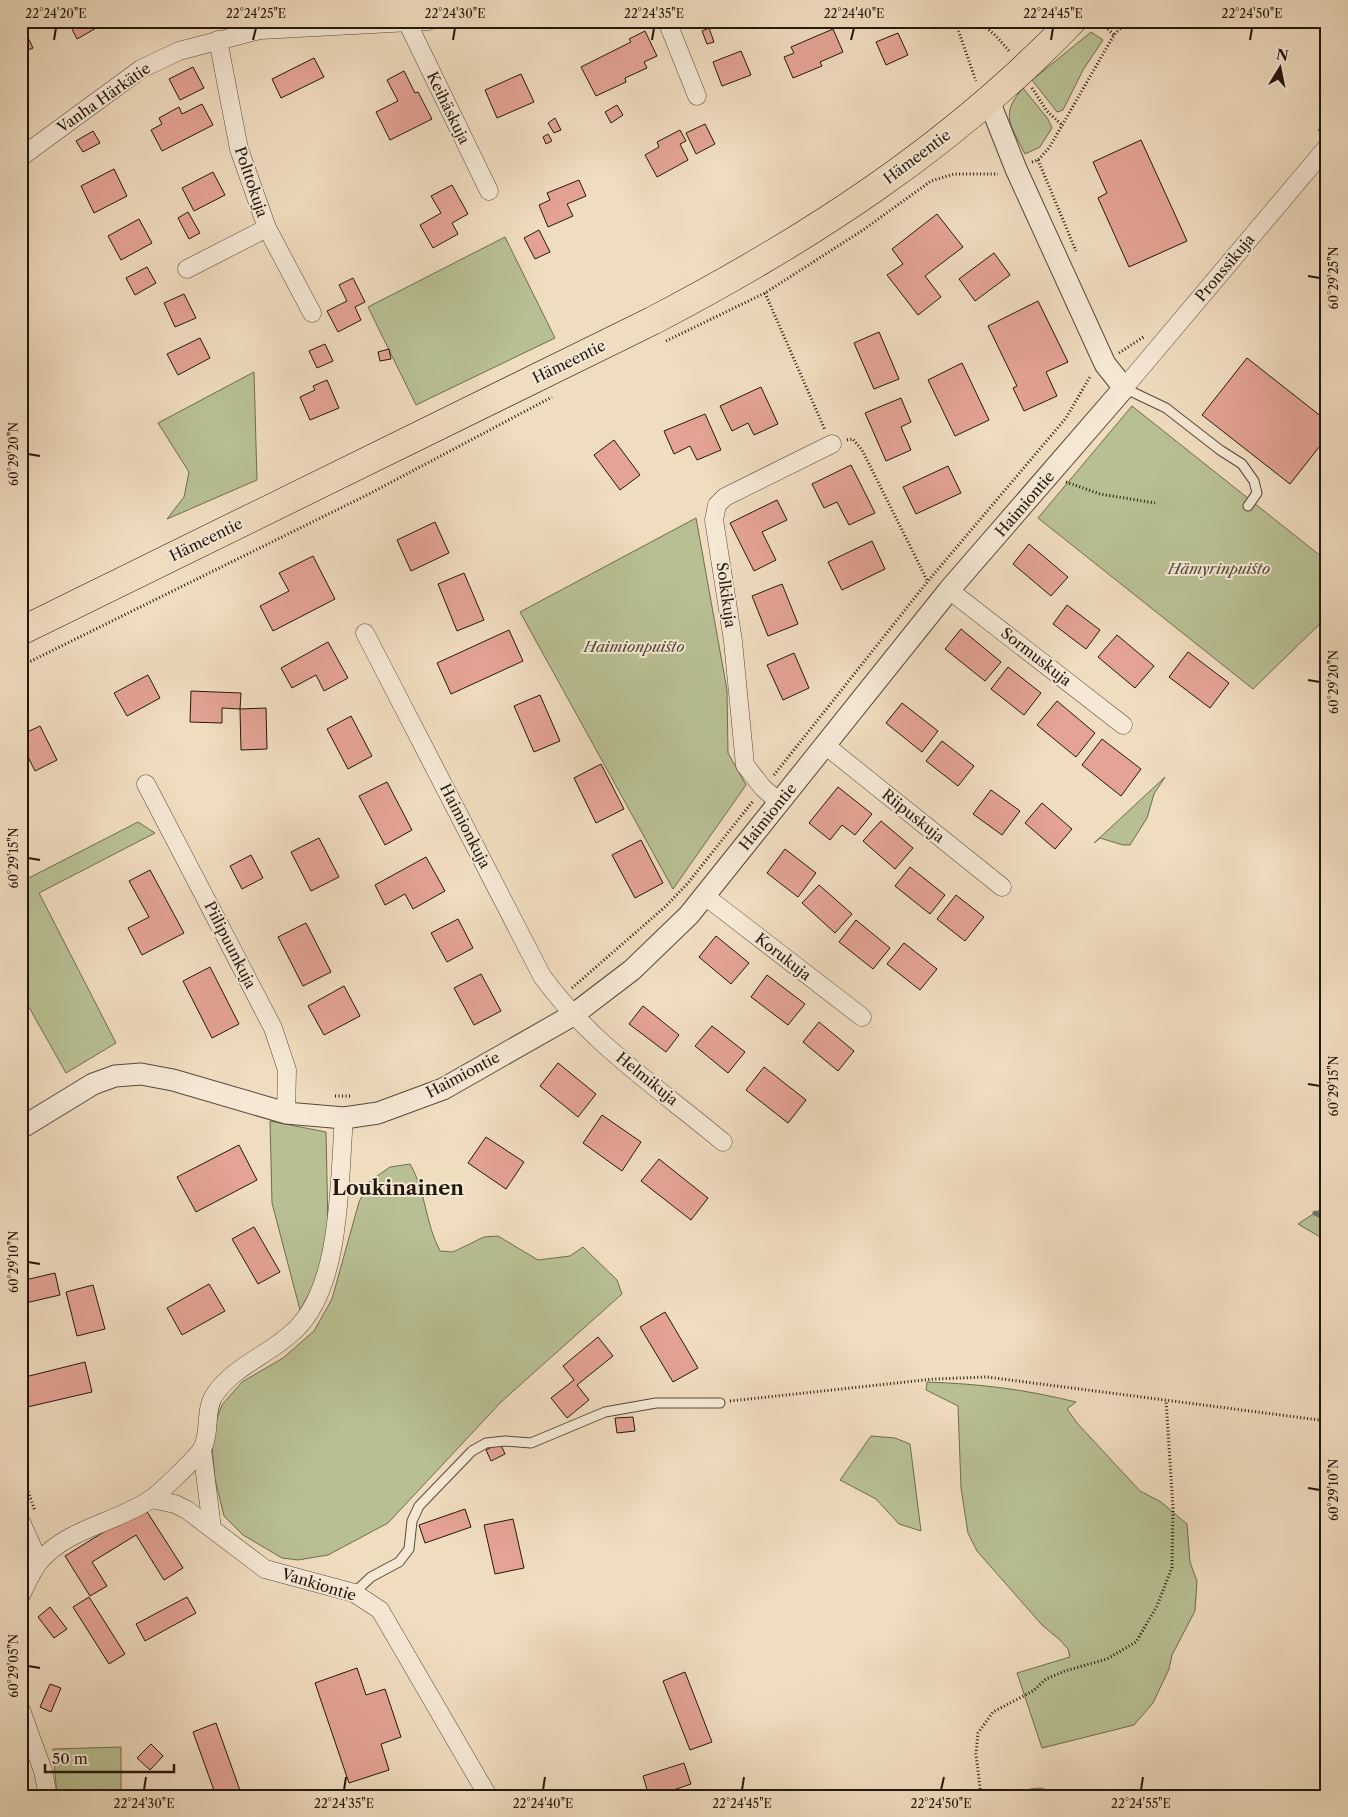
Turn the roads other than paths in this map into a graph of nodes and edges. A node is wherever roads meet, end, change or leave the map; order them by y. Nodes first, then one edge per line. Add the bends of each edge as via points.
1 (428, 21) edge
2 (667, 21) edge
3 (1072, 21) edge
4 (387, 23) edge
5 (408, 24) junction
6 (218, 40) junction
7 (980, 93) junction
8 (697, 96) dead end
9 (1327, 147) edge
10 (21, 157) edge
11 (488, 191) dead end
12 (267, 228) junction
13 (187, 268) dead end
14 (312, 313) dead end
15 (1124, 388) junction
16 (832, 444) dead end
17 (1248, 506) dead end
18 (949, 590) junction
19 (21, 631) edge
20 (364, 633) dead end
21 (1123, 725) dead end
22 (825, 745) junction
23 (146, 784) dead end
24 (780, 802) junction
25 (1002, 887) dead end
26 (705, 896) junction
27 (573, 1015) junction
28 (862, 1018) dead end
29 (286, 1113) junction
30 (344, 1118) junction
31 (21, 1128) edge
32 (724, 1142) dead end
33 (720, 1402) road end
34 (202, 1449) junction
35 (151, 1499) junction
36 (21, 1522) edge
37 (212, 1528) junction
38 (39, 1562) junction
39 (354, 1593) junction
40 (21, 1595) edge
41 (21, 1710) edge
42 (48, 1796) edge
43 (488, 1796) edge

1 - 5 street, Vanha Härkätie
2 - 8 street
3 - 7 highway, Hämeentie
4 - 5 street, Vanha Härkätie
4 - 6 street, Vanha Härkätie via 260,30
5 - 11 street, Keihäskuja
6 - 10 street, Vanha Härkätie via 179,51 141,69
6 - 12 street, Polttokuja via 239,149
7 - 15 street via 1105,364
7 - 19 highway, Hämeentie via 927,151 811,232 733,279
9 - 15 street, Pronssikuja
12 - 13 street
12 - 14 street, Polttokuja
15 - 17 lane via 1166,408 1242,464 1258,493
15 - 18 street, Haimiontie
16 - 24 street, Solkikuja via 725,497 717,505 714,520 733,641 745,765 763,788
18 - 21 street, Sormuskuja
18 - 22 street, Haimiontie
20 - 27 street, Haimionkuja via 542,976
22 - 24 street, Haimiontie
22 - 25 street, Riipuskuja
23 - 29 street, Piilipuunkuja via 273,1028 286,1070
24 - 26 street, Haimiontie
26 - 27 street, Haimiontie via 632,970
26 - 28 street, Korukuja
27 - 30 street, Haimiontie via 442,1089 378,1113
27 - 32 street, Helmikuja
29 - 30 street, Haimiontie
29 - 31 street, Haimiontie via 173,1080 141,1074 114,1076 93,1084
30 - 34 street via 334,1243 323,1284 299,1327 230,1376 213,1396
33 - 39 lane via 656,1403 605,1412 531,1443 486,1443 460,1462 418,1506 412,1521 409,1549 399,1562 371,1577
34 - 35 street
34 - 37 street
35 - 37 street, Vankiontie via 175,1504
35 - 38 street via 62,1542
36 - 38 street
37 - 39 street, Vankiontie via 265,1569
38 - 40 street
39 - 43 street, Vankiontie via 380,1610
41 - 42 street via 43,1771

